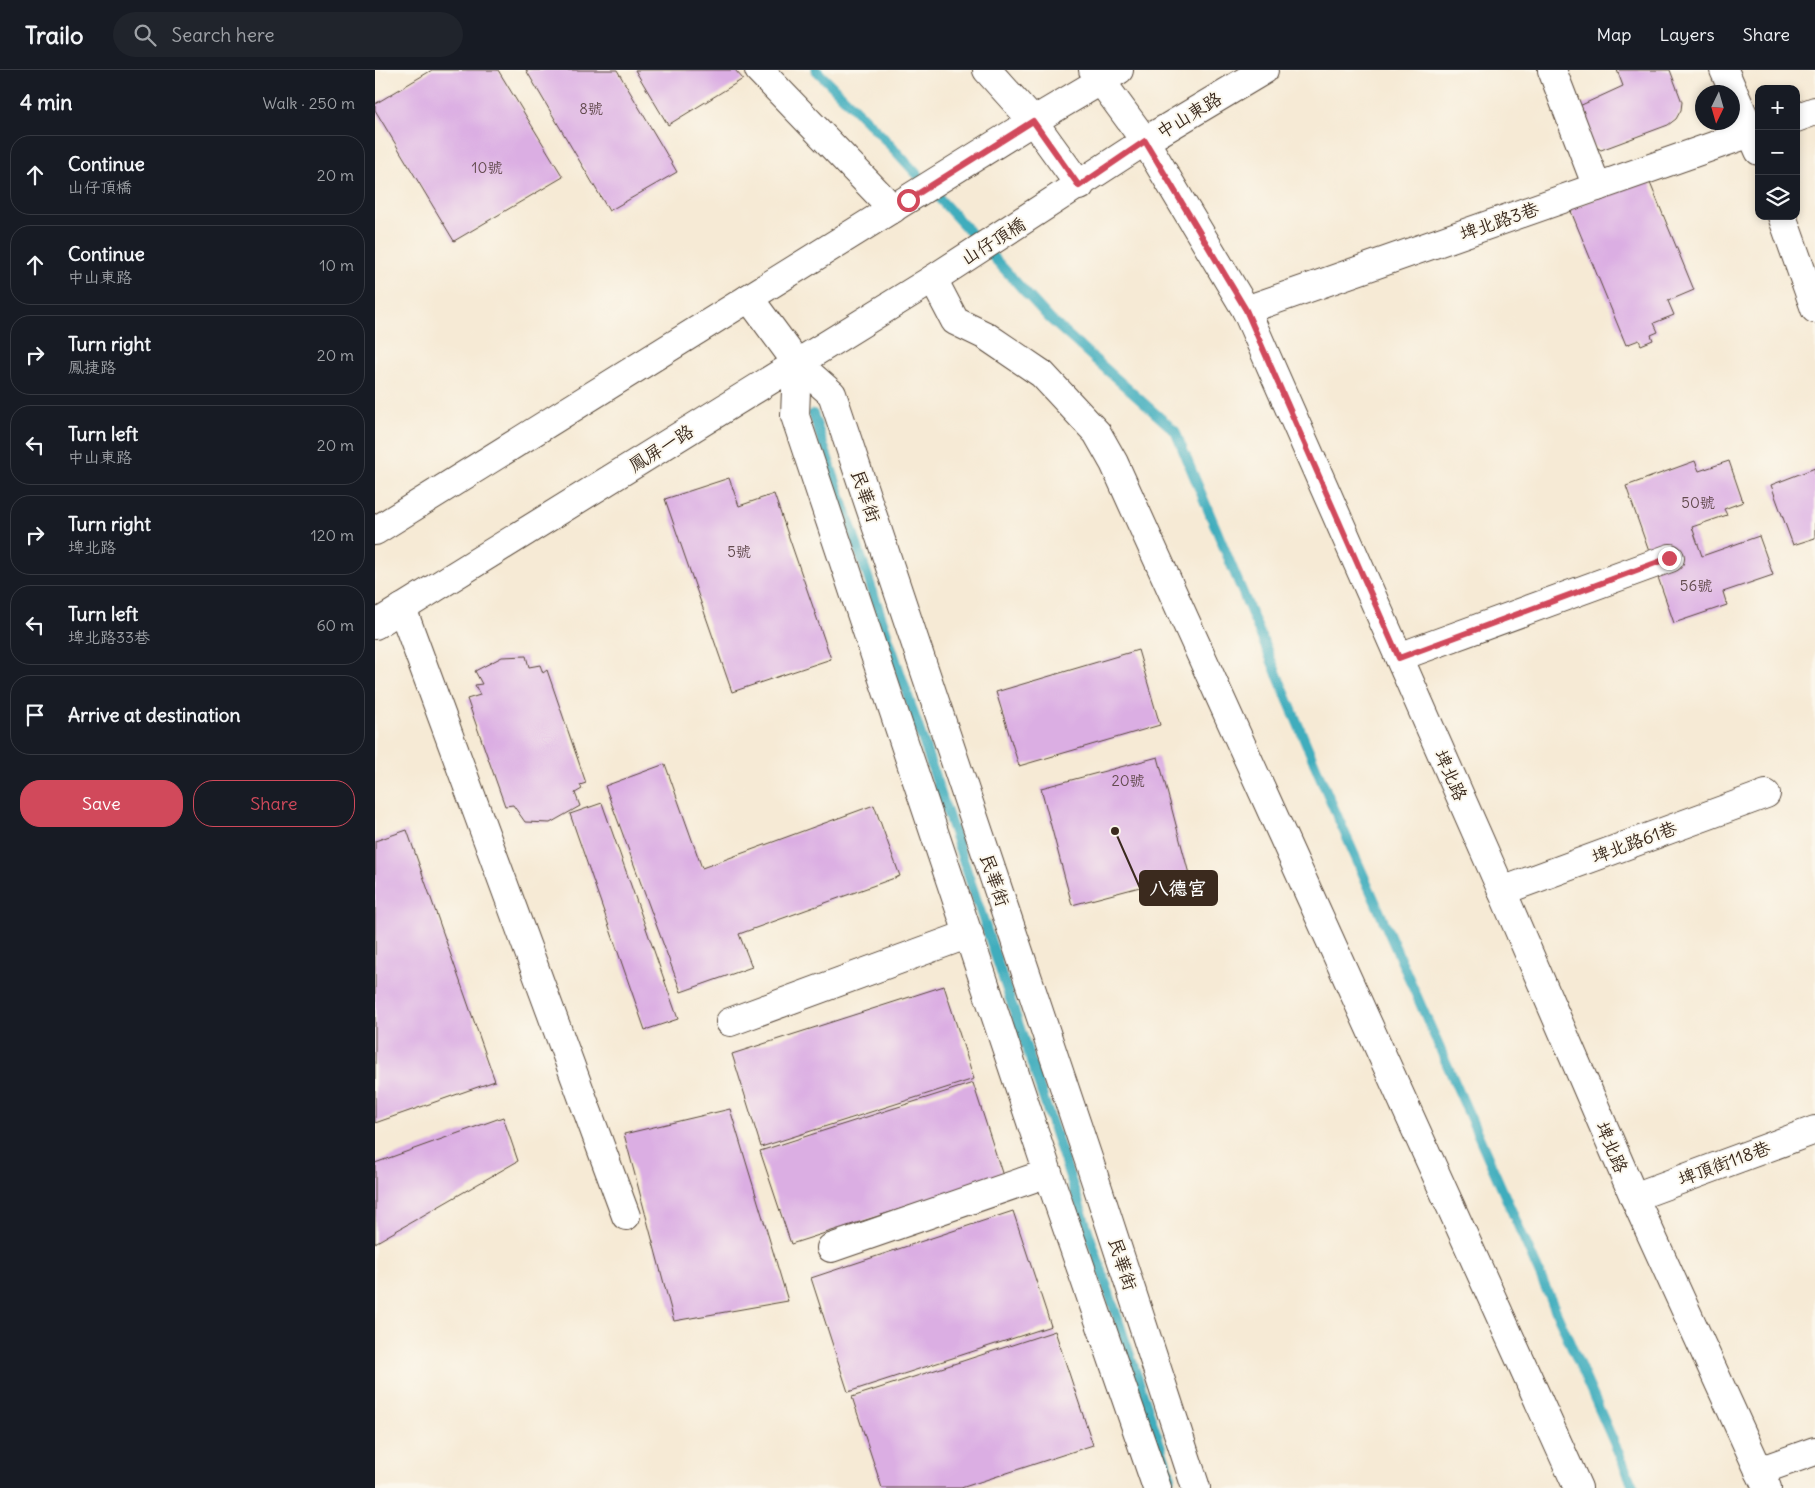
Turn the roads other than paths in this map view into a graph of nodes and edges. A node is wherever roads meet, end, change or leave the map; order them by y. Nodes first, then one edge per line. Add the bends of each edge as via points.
1 (759, 70) edge
2 (987, 70) edge
3 (1264, 70) edge
4 (1552, 70) edge
5 (1724, 70) edge
6 (1105, 74) edge
7 (1815, 111) edge
8 (1800, 117) edge
9 (1033, 121) junction
10 (1755, 134) edge
11 (1755, 139) edge
12 (1145, 141) junction
13 (1079, 186) junction
14 (1597, 187) junction
15 (901, 204) junction
16 (1040, 211) joint
17 (1783, 220) edge
18 (940, 275) junction
19 (749, 298) junction
20 (1815, 309) edge
21 (1246, 310) junction
22 (797, 363) junction
23 (375, 531) edge
24 (1669, 558) dead end
25 (402, 608) junction
26 (375, 625) edge
27 (1399, 658) junction
28 (1765, 794) dead end
29 (1502, 891) junction
30 (969, 934) junction
31 (730, 1022) dead end
32 (1815, 1130) edge
33 (1047, 1173) junction
34 (1633, 1197) junction
35 (626, 1216) dead end
36 (831, 1248) dead end
37 (1815, 1451) edge
38 (1763, 1479) edge
39 (1157, 1488) edge
40 (1196, 1488) edge
41 (1578, 1488) edge

1 - 15 street
2 - 9 street
3 - 12 street, 中山東路
4 - 14 street
5 - 10 street
6 - 9 street
6 - 12 street, 埤北路
7 - 8 street
9 - 13 street
9 - 15 street
11 - 14 street, 埤北路3巷
12 - 13 street, 中山東路
12 - 21 street, 埤北路
13 - 16 street, 中山東路
14 - 21 street, 埤北路3巷
15 - 19 street
16 - 18 street, 山仔頂橋
17 - 20 street
18 - 22 street, 鳳屏一路
18 - 41 street via 955,321 986,336 1042,374 1097,433 1114,463
19 - 22 street, 民華街
19 - 23 street
21 - 27 street, 埤北路
22 - 25 street, 鳳屏一路
22 - 30 street via 795,416
22 - 40 street, 民華街 via 832,394
24 - 27 street
25 - 26 street, 鳳屏一路
25 - 35 street
27 - 29 street, 埤北路
28 - 29 street, 埤北路61巷
29 - 34 street, 埤北路
30 - 31 street
30 - 33 street
32 - 34 street, 埤頂街118巷
33 - 36 street
33 - 39 street
34 - 38 street, 埤北路
37 - 38 street

